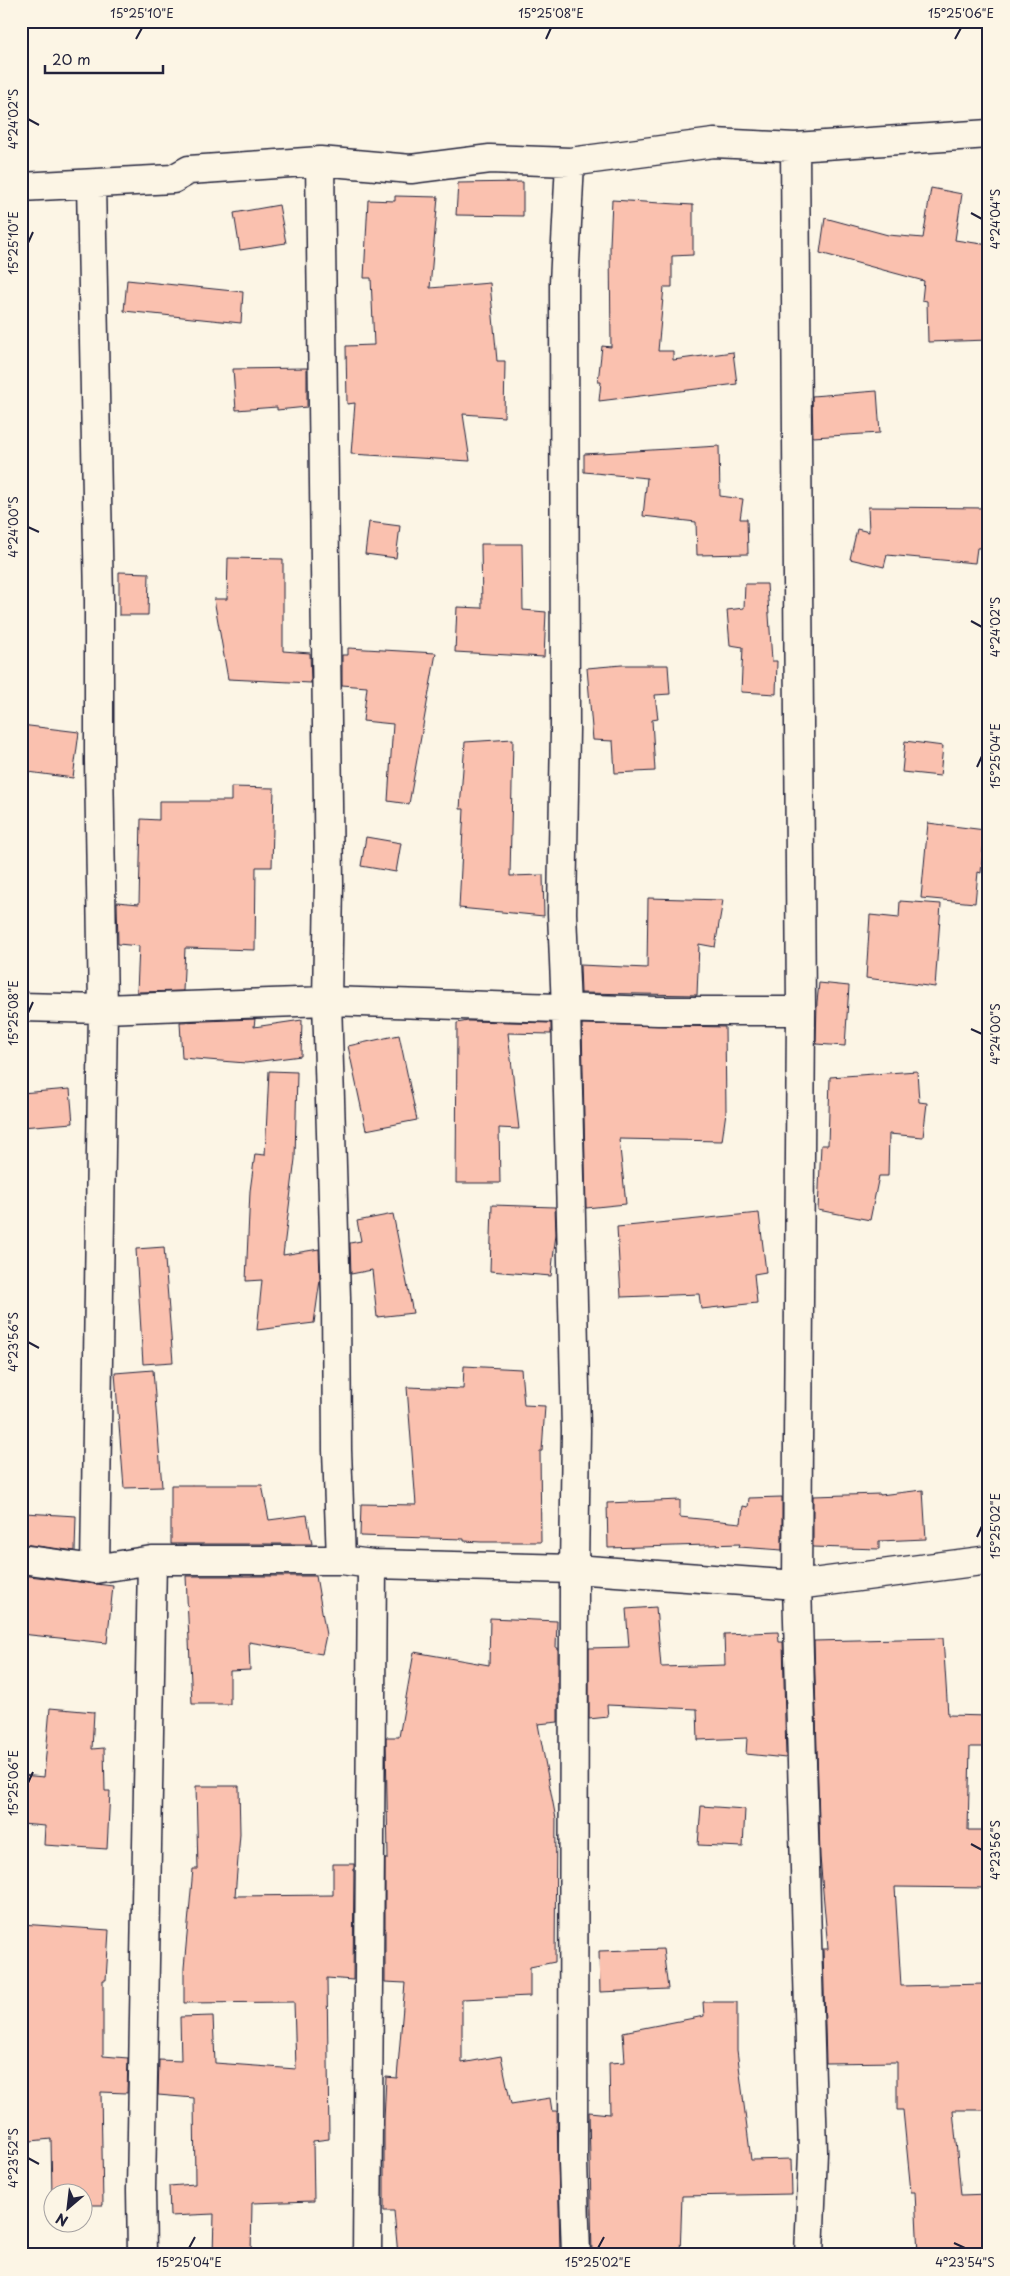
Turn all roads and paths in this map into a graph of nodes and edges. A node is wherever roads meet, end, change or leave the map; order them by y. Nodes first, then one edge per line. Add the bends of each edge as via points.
1 (989, 134) edge
2 (795, 146) junction
3 (320, 161) junction
4 (570, 162) junction
5 (91, 184) junction
6 (21, 187) edge
7 (327, 1001) junction
8 (21, 1008) edge
9 (566, 1008) junction
10 (103, 1009) junction
11 (801, 1011) junction
12 (21, 1559) edge
13 (152, 1560) junction
14 (342, 1560) junction
15 (989, 1560) edge
16 (372, 1564) junction
17 (95, 1569) junction
18 (574, 1569) junction
19 (796, 1585) junction
20 (142, 2255) edge
21 (367, 2255) edge
22 (576, 2255) edge
23 (809, 2255) edge

1 - 2 street
2 - 4 street via 714,144
2 - 11 street
3 - 4 street via 412,168 490,159
3 - 5 street via 189,170 173,179
3 - 7 street
4 - 9 street via 564,283 562,913
5 - 6 street
5 - 10 street
7 - 9 street
7 - 10 street
7 - 14 street via 336,1298 336,1450
8 - 10 street
9 - 11 street
9 - 18 street via 576,1430
10 - 17 street
11 - 19 street
12 - 17 street
13 - 14 street
13 - 17 street
13 - 20 street
14 - 16 street
15 - 19 street
16 - 18 street
16 - 21 street
18 - 19 street
18 - 22 street via 573,2161
19 - 23 street via 812,2152

